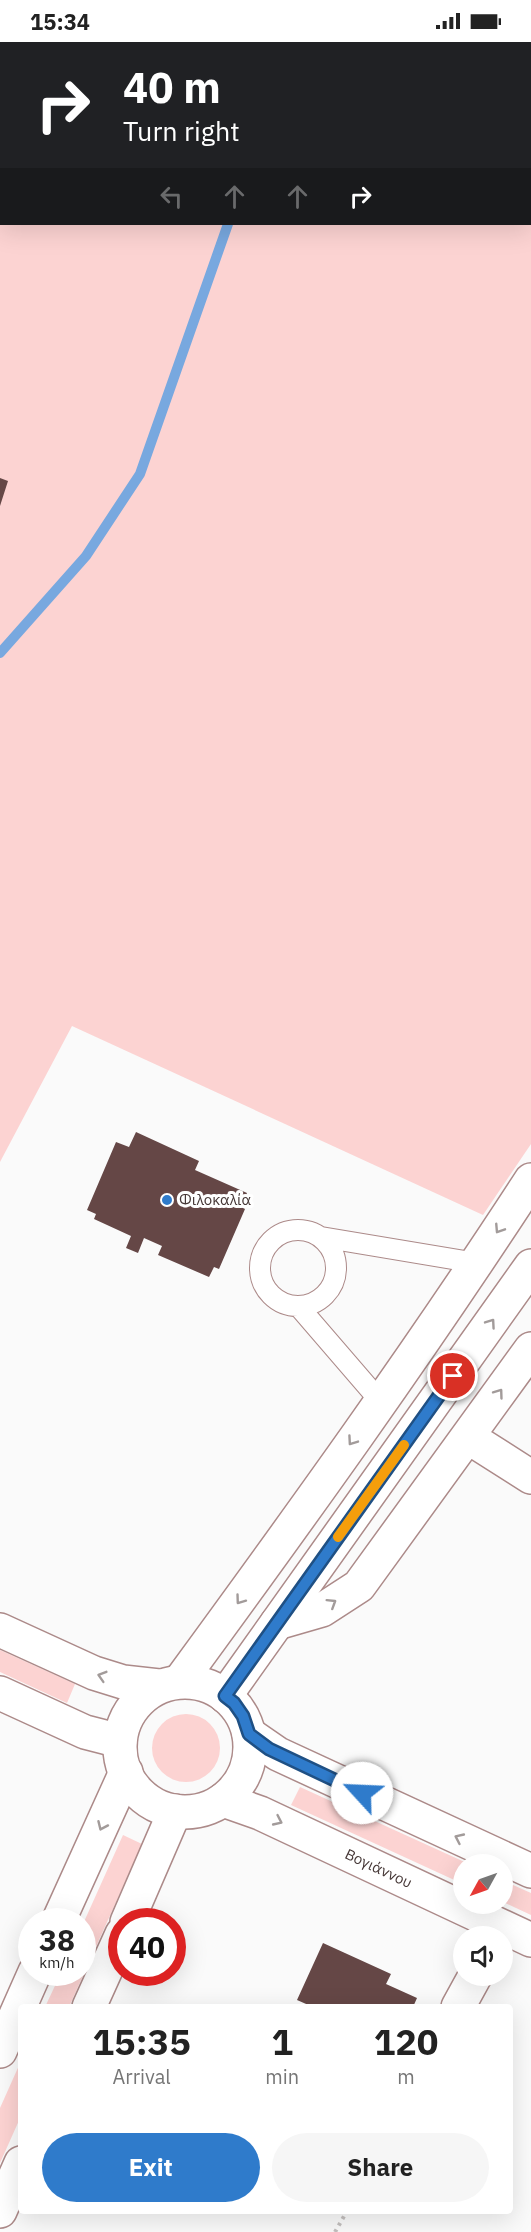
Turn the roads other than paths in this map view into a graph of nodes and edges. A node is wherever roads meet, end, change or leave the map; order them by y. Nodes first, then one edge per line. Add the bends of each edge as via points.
1 (531, 1180) edge
2 (321, 1237) junction
3 (477, 1263) junction
4 (531, 1266) edge
5 (299, 1307) junction
6 (531, 1349) edge
7 (380, 1401) junction
8 (468, 1437) junction
9 (531, 1477) edge
10 (277, 1623) junction
11 (0, 1630) edge
12 (170, 1684) junction
13 (0, 1693) edge
14 (225, 1696) junction
15 (249, 1734) junction
16 (123, 1757) junction
17 (223, 1800) junction
18 (175, 1811) junction
19 (531, 1871) edge
20 (64, 1908) edge
21 (133, 1908) edge
22 (487, 1926) edge
23 (513, 1936) edge
24 (531, 1940) edge
25 (108, 1965) edge
26 (29, 1986) edge
27 (470, 1986) edge
28 (21, 2004) edge
29 (90, 2004) edge
30 (460, 2004) edge
31 (18, 2010) edge
32 (0, 2051) edge
33 (18, 2170) edge
34 (0, 2211) edge

1 -> 3 street
2 - 3 lane
2 - 5 lane via 336,1258 335,1281 322,1299
2 - 5 lane via 296,1229 271,1240 263,1250 260,1277 266,1289 286,1305
3 - 7 street
10 -> 4 street
5 - 7 lane
8 -> 6 street
7 -> 12 street via 260,1572
8 - 9 street
10 -> 8 street via 322,1610 359,1586
10 - 14 street
12 -> 11 street via 123,1682 94,1673
12 - 14 street via 202,1683
12 - 16 street via 144,1696 132,1708 123,1724
13 - 16 street via 84,1732
14 - 15 street via 243,1716
15 - 17 street via 246,1771
19 -> 15 street via 278,1754
16 - 18 street via 131,1784 144,1798
16 -> 20 street
17 - 18 street via 194,1812
17 -> 22 street, Βογιάννου via 260,1813
18 - 21 street
23 - 24 street, Βογιάννου
25 - 29 street
26 - 28 street
27 - 30 street
31 - 32 street
33 - 34 street

